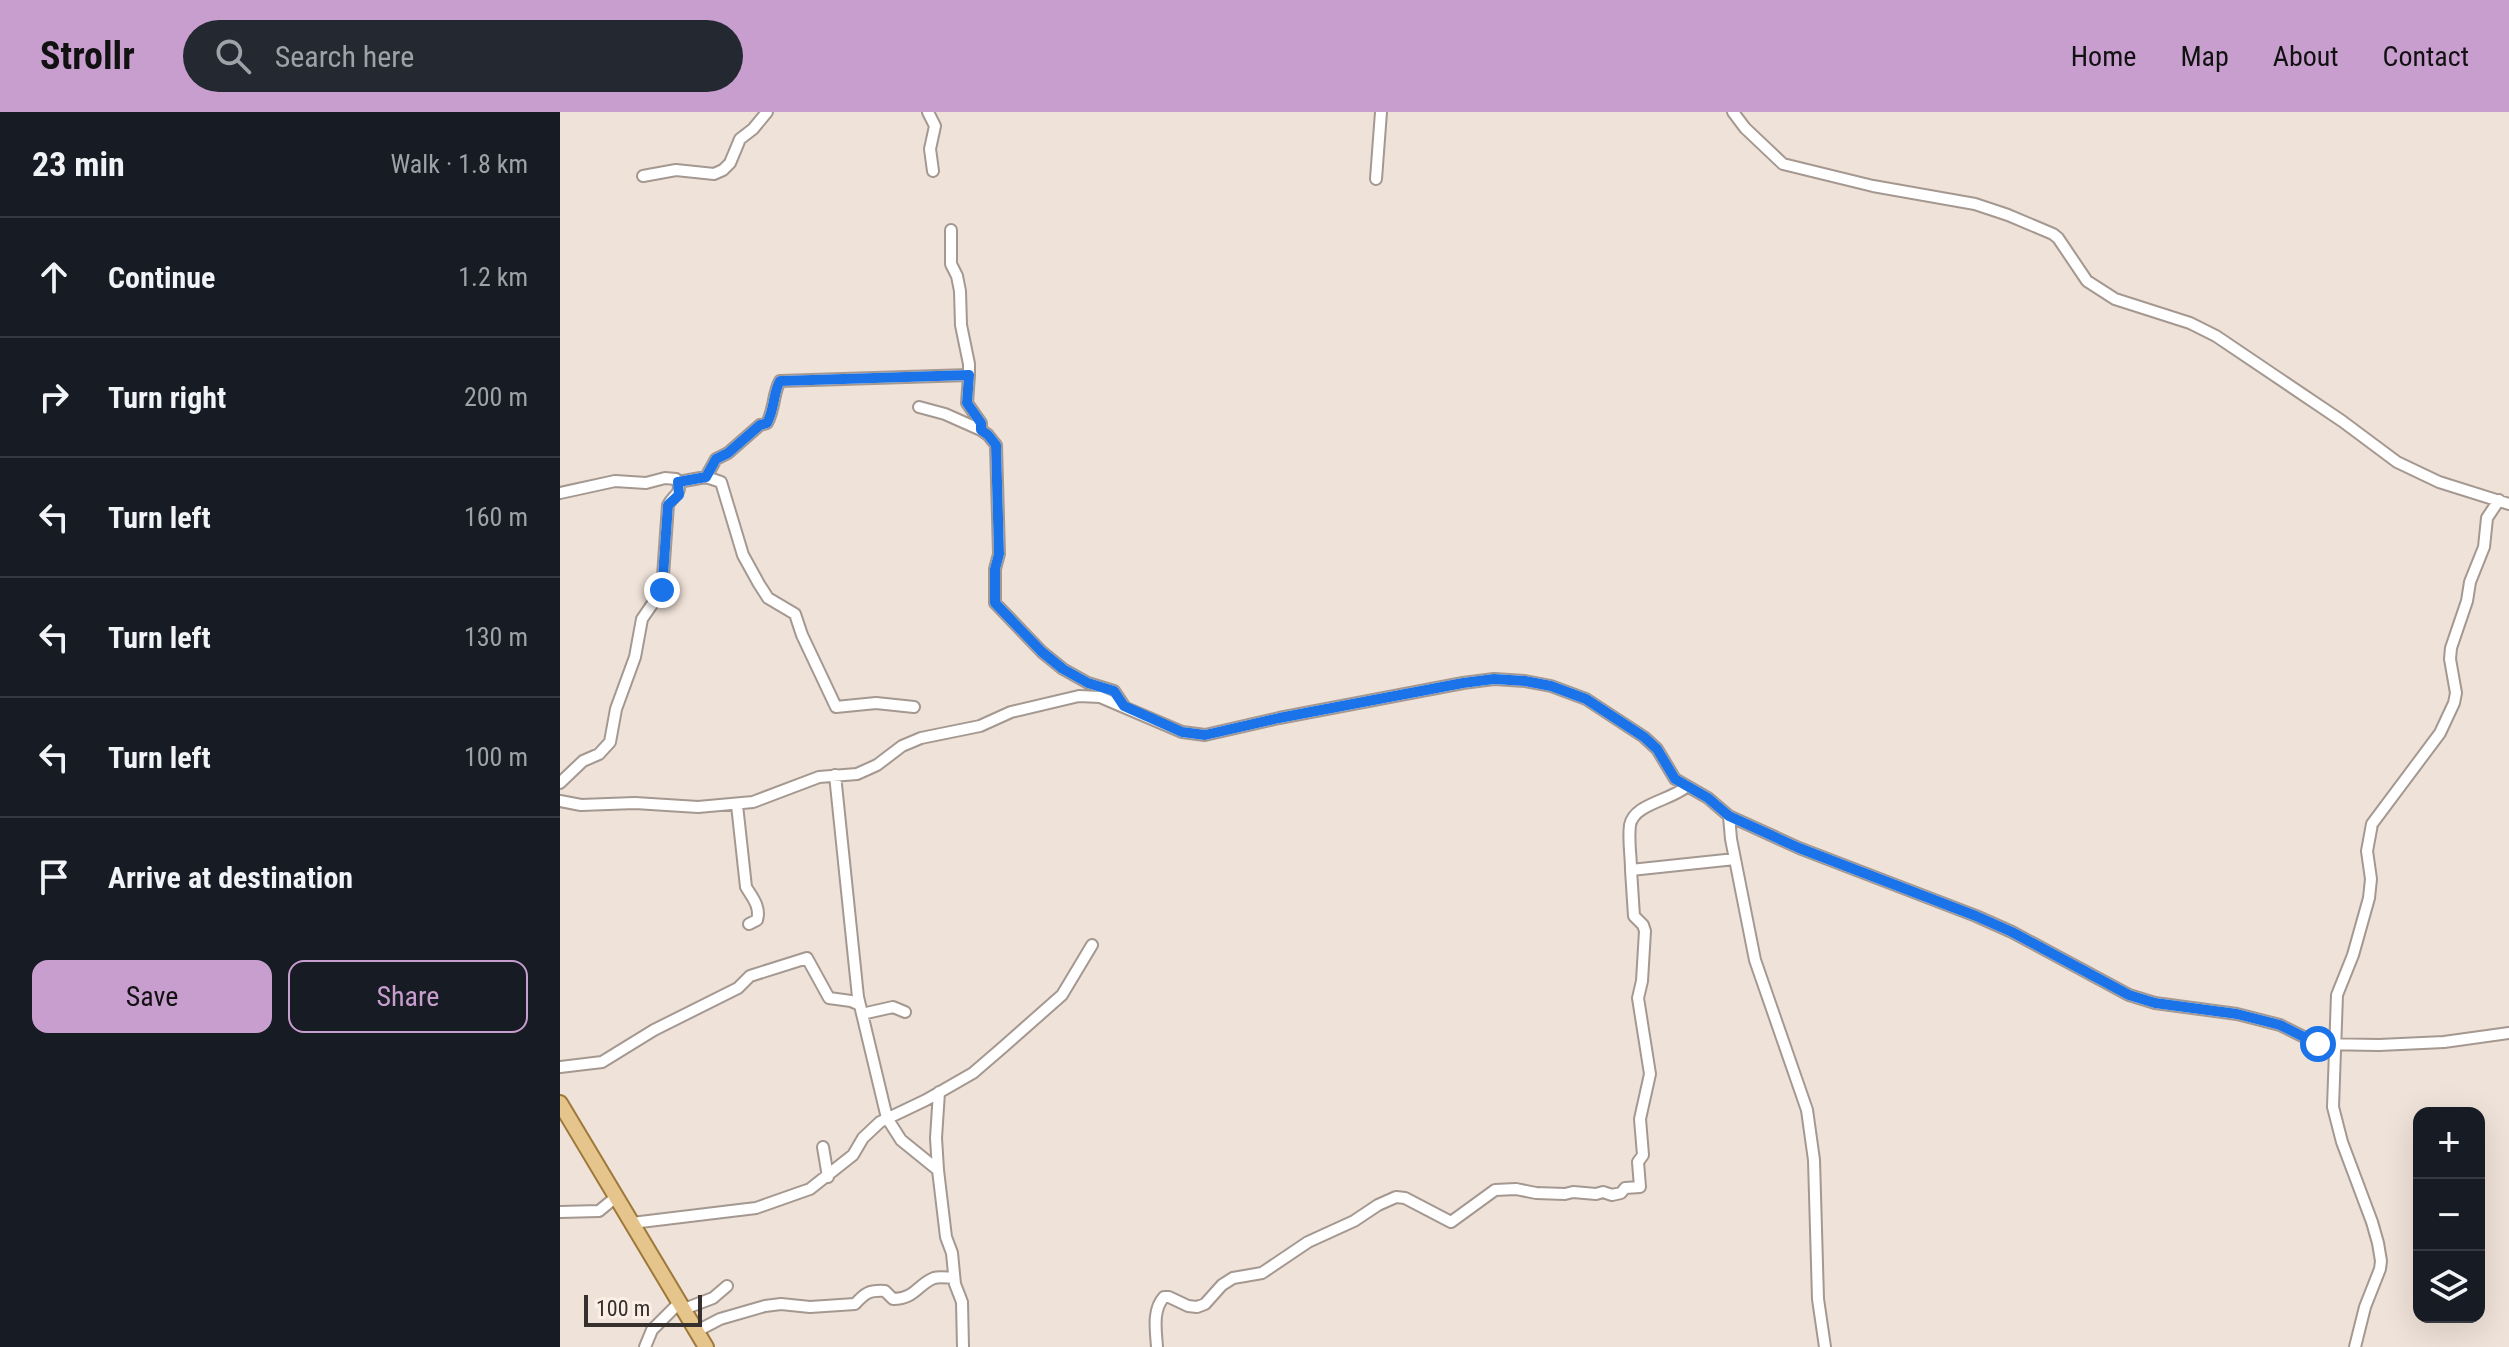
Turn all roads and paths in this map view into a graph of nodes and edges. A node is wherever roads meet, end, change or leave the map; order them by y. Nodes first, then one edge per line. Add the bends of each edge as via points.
1 (767, 112) edge
2 (928, 112) edge
3 (1381, 112) edge
4 (1733, 112) edge
5 (933, 171) dead end
6 (643, 176) dead end
7 (1376, 179) dead end
8 (951, 230) dead end
9 (969, 375) junction
10 (919, 407) dead end
11 (981, 430) junction
12 (706, 477) junction
13 (678, 482) junction
14 (560, 493) edge
15 (2504, 502) edge
16 (1124, 706) junction
17 (914, 707) dead end
18 (835, 775) junction
19 (560, 783) edge
20 (1686, 787) junction
21 (560, 801) edge
22 (737, 805) junction
23 (1729, 816) junction
24 (1735, 859) junction
25 (1631, 870) junction
26 (749, 924) dead end
27 (1092, 945) dead end
28 (861, 1009) junction
29 (905, 1012) dead end
30 (2509, 1033) edge
31 (2337, 1045) junction
32 (560, 1067) edge
33 (939, 1092) junction
34 (560, 1103) edge
35 (887, 1118) junction
36 (823, 1147) dead end
37 (938, 1170) junction
38 (828, 1177) junction
39 (616, 1197) junction
40 (560, 1212) edge
41 (632, 1223) junction
42 (954, 1278) junction
43 (727, 1286) dead end
44 (682, 1306) junction
45 (697, 1331) junction
46 (645, 1347) edge
47 (706, 1347) edge
48 (963, 1347) edge
49 (1157, 1347) edge
50 (1825, 1347) edge
51 (2355, 1347) edge

1 - 6 street via 740,139 723,170
2 - 5 street via 935,126
3 - 7 street
4 - 15 street via 1783,164 1975,204 2053,234 2087,281 2115,299 2216,336 2397,462 2439,482
8 - 9 street via 951,264 957,276
9 - 11 street via 967,403
9 - 12 street via 780,381 767,423 716,459
10 - 11 street
11 - 16 street via 996,445 995,603 1063,669 1114,691
12 - 13 street
12 - 17 street via 721,482 743,555 768,598 795,614 836,707
13 - 14 street via 615,481
13 - 19 street via 679,495 668,505 662,590 642,619 610,742
15 - 31 street via 2487,518 2484,547 2451,648 2456,693 2450,715 2372,824 2369,898 2337,995
16 - 18 street via 1079,696 1023,709 980,726 921,738 857,774
16 - 20 street via 1182,732 1205,735 1463,683 1525,681 1586,699 1615,716 1657,749
18 - 22 street
18 - 28 street
20 - 23 street
20 - 25 street via 1636,811 1630,822
21 - 22 street
22 - 26 street via 746,887 759,914
23 - 24 street
23 - 31 street via 2012,932 2129,995 2237,1014 2280,1025 2318,1044
24 - 25 street
24 - 50 street via 1755,960 1807,1110
25 - 49 street via 1632,908 1645,931 1638,998 1650,1074 1640,1119 1640,1187 1612,1195 1495,1190 1451,1222 1396,1197 1308,1242 1262,1273 1233,1278 1205,1304 1188,1306 1164,1297 1156,1314
27 - 33 street via 1062,995 973,1073
28 - 29 street via 893,1007
28 - 32 street via 851,1001 829,998 807,958 750,976 738,988 602,1062
28 - 35 street
30 - 31 street via 2444,1042
31 - 51 street via 2336,1123 2381,1261
33 - 35 street
33 - 37 street
34 - 39 main road
35 - 37 street via 901,1140
35 - 38 street
36 - 38 street
37 - 42 street
38 - 41 street via 756,1208
39 - 40 street via 599,1211
39 - 41 main road
41 - 44 main road
42 - 45 street via 935,1278 897,1300 874,1290 855,1304 765,1306
42 - 48 street via 962,1302
43 - 44 street via 713,1298
44 - 45 main road
44 - 46 street via 652,1330
45 - 47 main road

